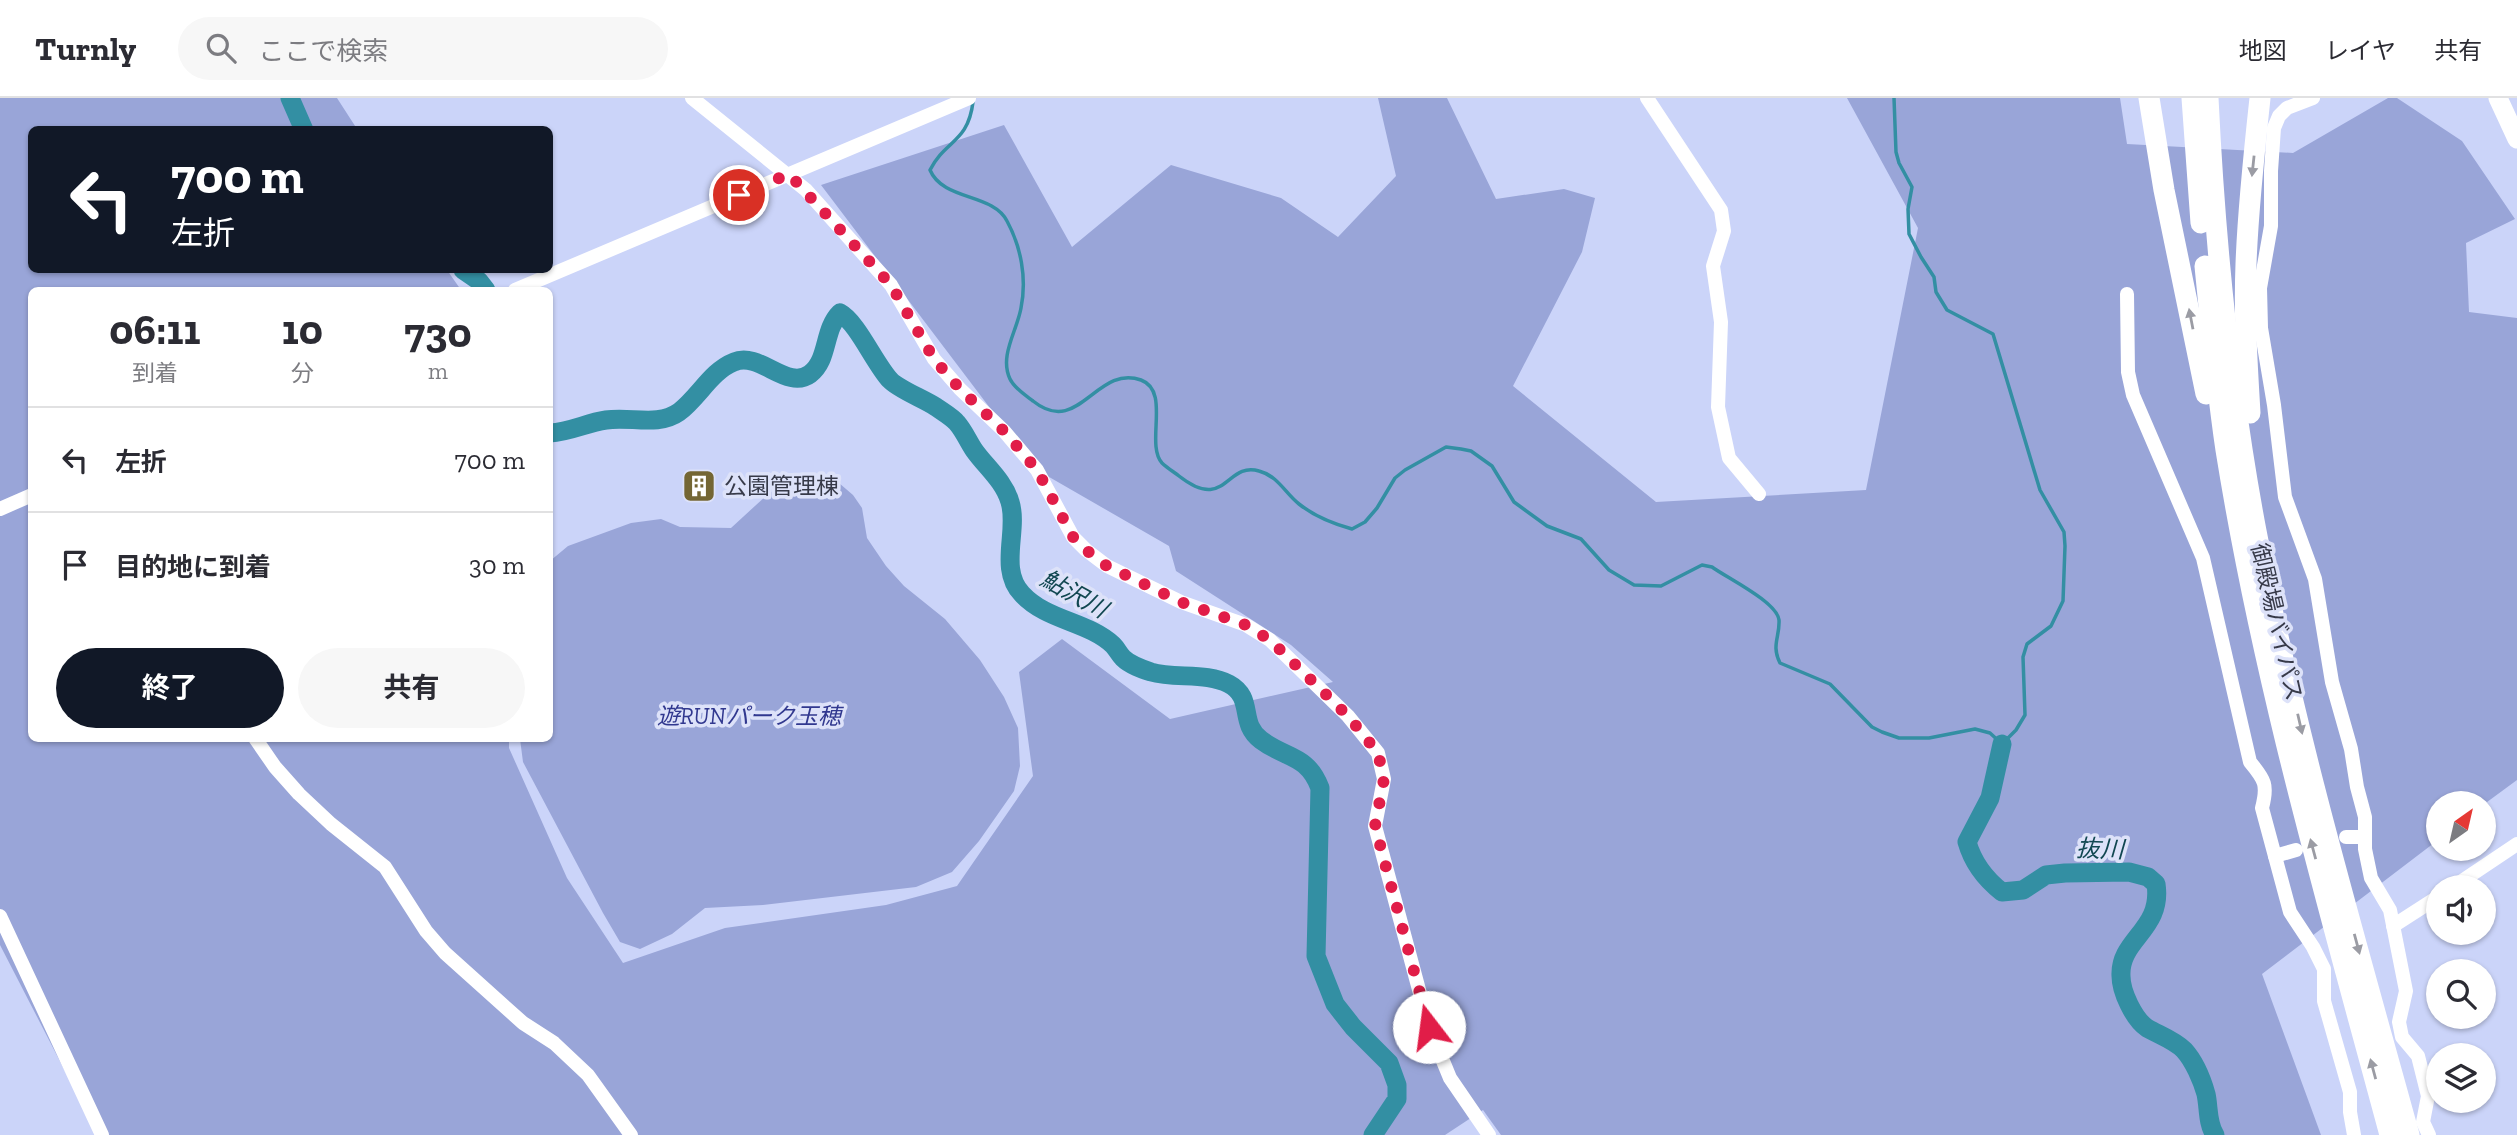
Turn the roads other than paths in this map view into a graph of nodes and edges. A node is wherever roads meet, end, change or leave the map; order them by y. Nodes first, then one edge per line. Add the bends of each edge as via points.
1 (692, 98) edge
2 (969, 98) edge
3 (1647, 98) edge
4 (2149, 98) edge
5 (2192, 98) edge
6 (2208, 98) edge
7 (2260, 98) edge
8 (2313, 98) edge
9 (2498, 98) edge
10 (2517, 139) edge
11 (789, 174) junction
12 (522, 287) edge
13 (2127, 294) dead end
14 (1759, 494) dead end
15 (28, 497) edge
16 (0, 509) edge
17 (2249, 576) junction
18 (2273, 610) junction
19 (259, 742) edge
20 (2346, 837) dead end
21 (2364, 837) junction
22 (2517, 844) edge
23 (2296, 850) dead end
24 (2275, 856) junction
25 (2471, 875) edge
26 (2426, 905) edge
27 (0, 916) edge
28 (2393, 926) junction
29 (102, 1135) edge
30 (631, 1135) edge
31 (1489, 1135) edge
32 (2354, 1135) edge
33 (2390, 1135) edge
34 (2409, 1135) edge
35 (2429, 1135) edge

1 - 11 street
2 - 11 street
3 - 14 street via 1721,210 1724,231 1713,266 1721,322 1718,407 1729,457
17 -> 4 highway via 2202,374
5 - 17 highway, 御殿場バイパス via 2214,355
6 - 18 highway, 御殿場バイパス via 2228,351
7 -> 18 highway via 2250,188 2245,331 2252,452
8 - 21 street via 2287,108 2274,128 2271,226 2260,288 2260,318 2281,475 2315,579 2332,682 2365,817
9 - 10 main road
11 - 12 street
11 - 31 street via 891,285 934,359 1037,470 1073,537 1086,550 1107,566 1181,602 1246,625 1270,640 1348,716 1378,753 1384,779 1375,826 1429,1027 1450,1079
13 - 24 street via 2128,372 2133,395 2203,558 2250,762 2263,777 2262,808
15 - 16 street
33 -> 17 highway, 御殿場バイパス via 2296,784
18 -> 34 highway, 御殿場バイパス via 2312,777
19 - 30 street via 299,794 385,867 445,953 588,1075
20 - 21 street
21 - 28 street via 2371,878 2390,910
22 - 25 street
23 - 24 street
24 - 32 street via 2290,912 2324,969 2323,1001 2350,1092
26 - 28 street
27 - 29 street
28 - 35 street via 2406,992 2399,1022 2402,1037 2418,1056 2428,1096 2423,1122

